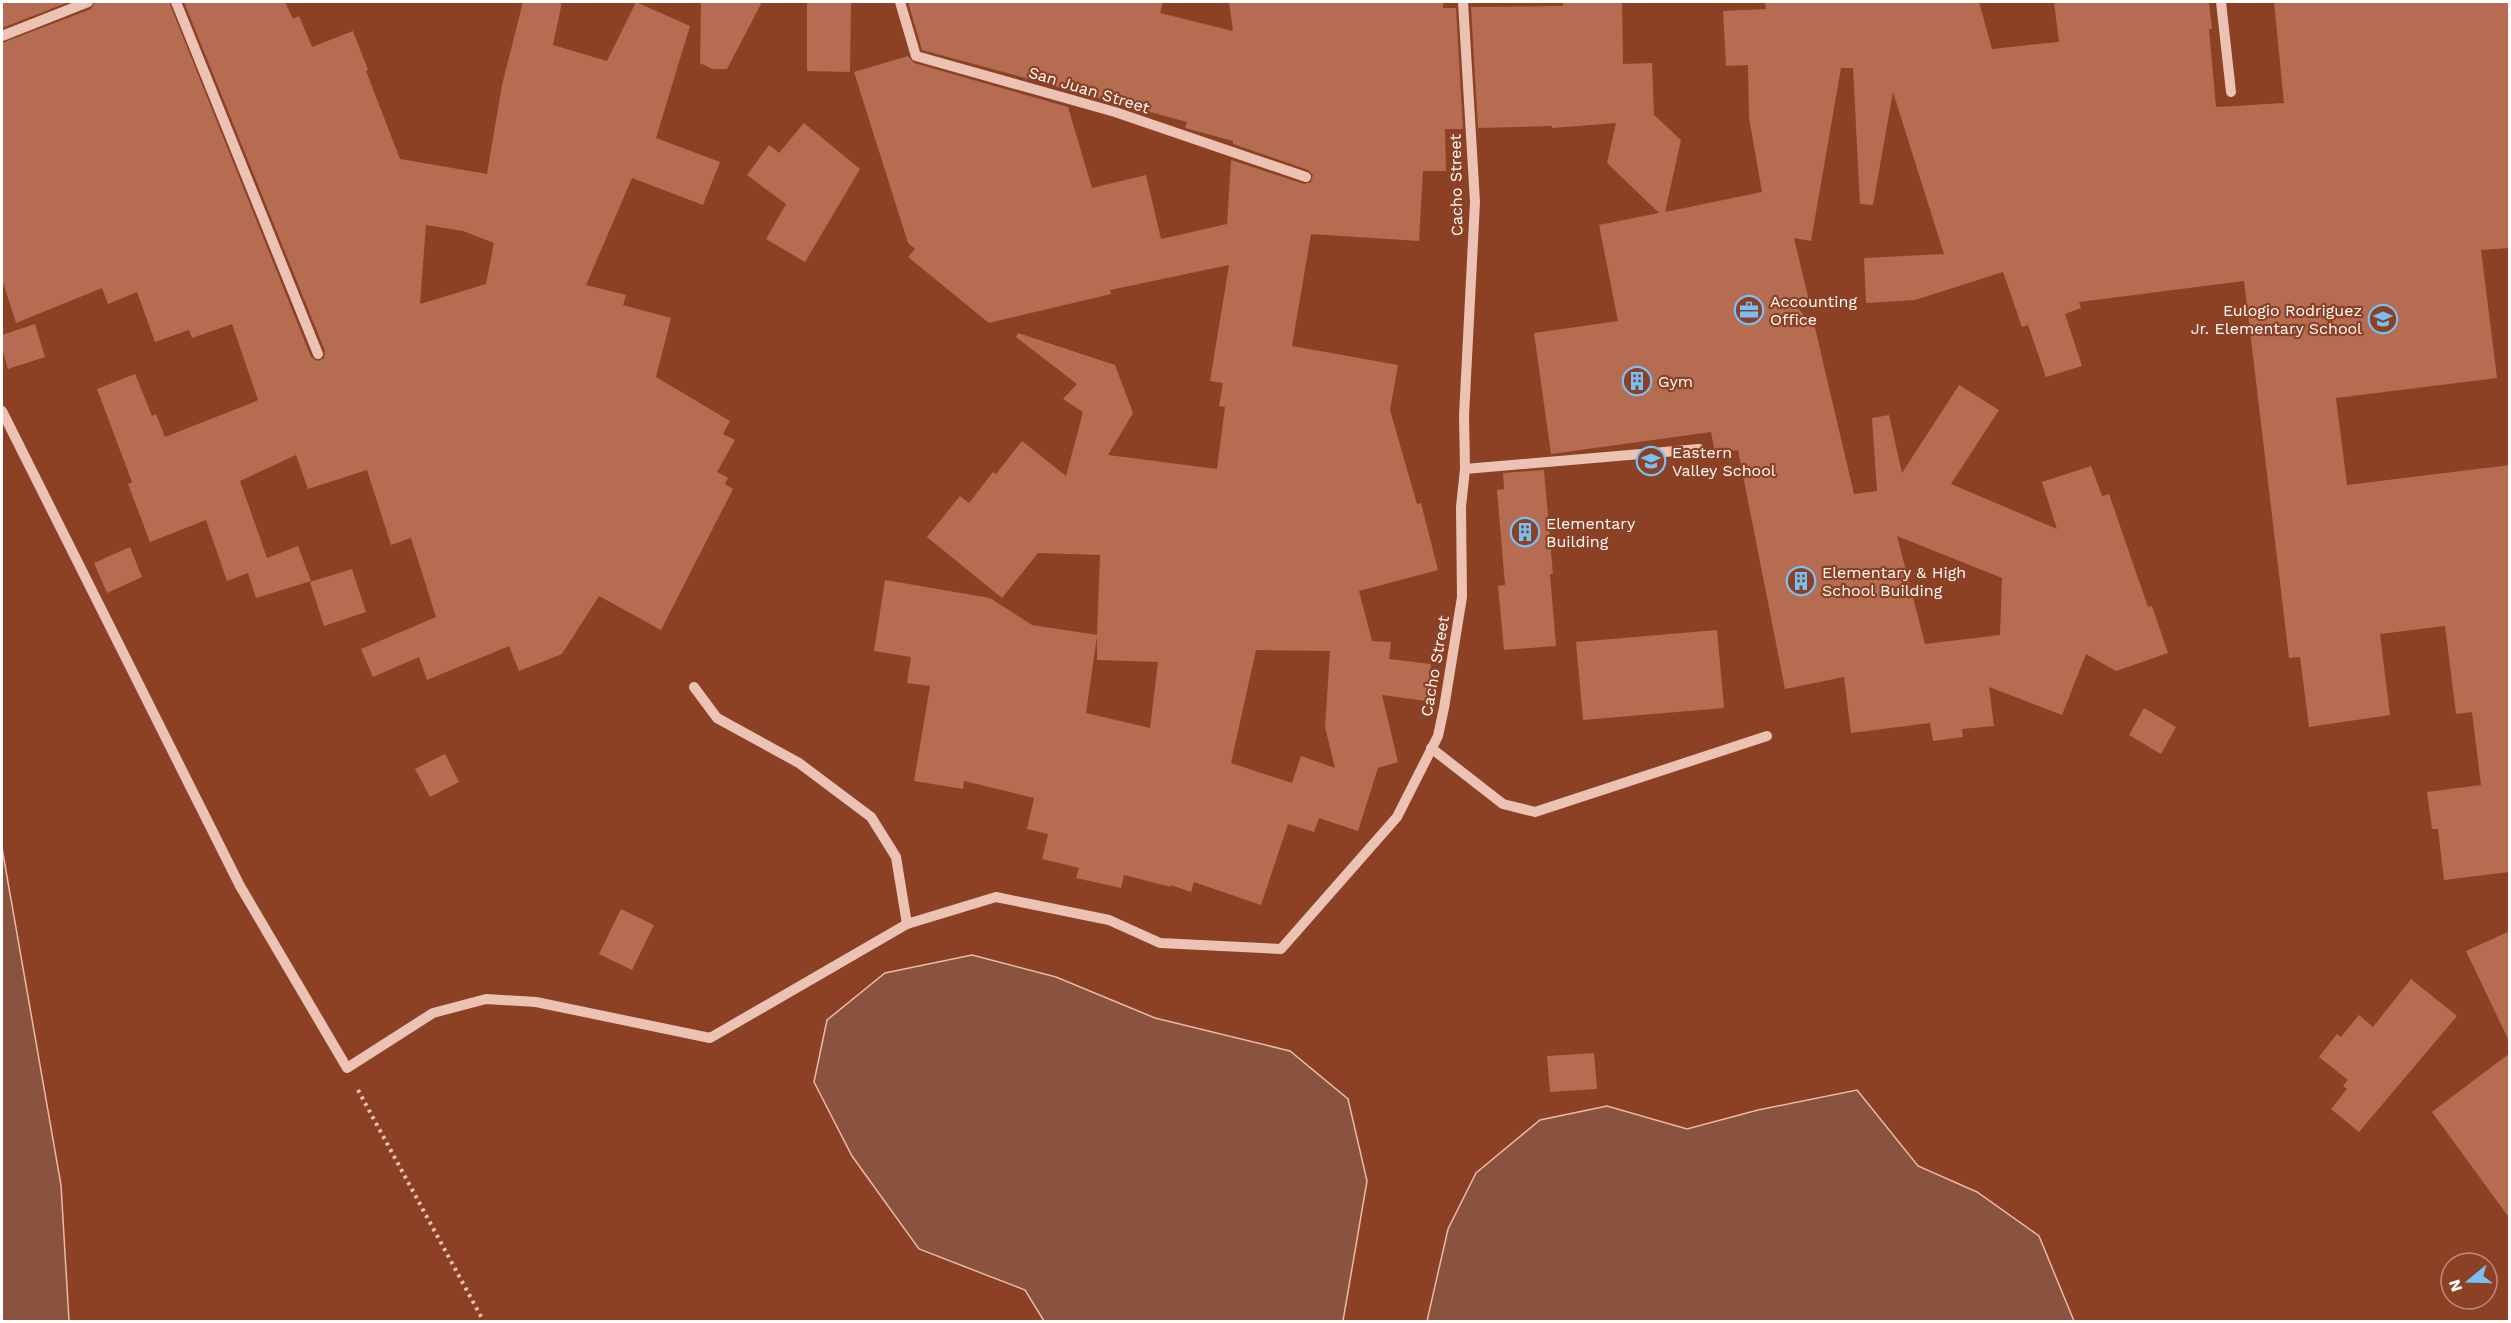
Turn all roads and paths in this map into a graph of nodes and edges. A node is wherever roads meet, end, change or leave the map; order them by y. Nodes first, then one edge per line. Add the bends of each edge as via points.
1 (88, 2) edge
2 (176, 2) edge
3 (900, 2) edge
4 (1463, 2) edge
5 (2221, 2) edge
6 (2, 36) edge
7 (2231, 92) dead end
8 (1306, 177) dead end
9 (318, 354) dead end
10 (2, 411) edge
11 (1699, 448) dead end
12 (1465, 469) junction
13 (694, 687) dead end
14 (1767, 736) dead end
15 (1431, 748) junction
16 (907, 924) junction
17 (347, 1068) junction
18 (484, 1322) edge

1 - 6 street
2 - 9 street
3 - 8 street, San Juan Street via 915,56 1115,112
4 - 12 street, Cacho Street via 1475,202
5 - 7 street
10 - 17 street via 240,886
11 - 12 street
12 - 15 street, Cacho Street via 1460,619 1438,736
13 - 16 street via 717,718 799,763 871,817 896,857
14 - 15 street via 1535,812 1503,804
15 - 16 street, Cacho Street via 1396,817 1281,948 1161,943 1109,920 996,897
16 - 17 street via 710,1038 536,1002 486,999 433,1013
17 - 18 path

